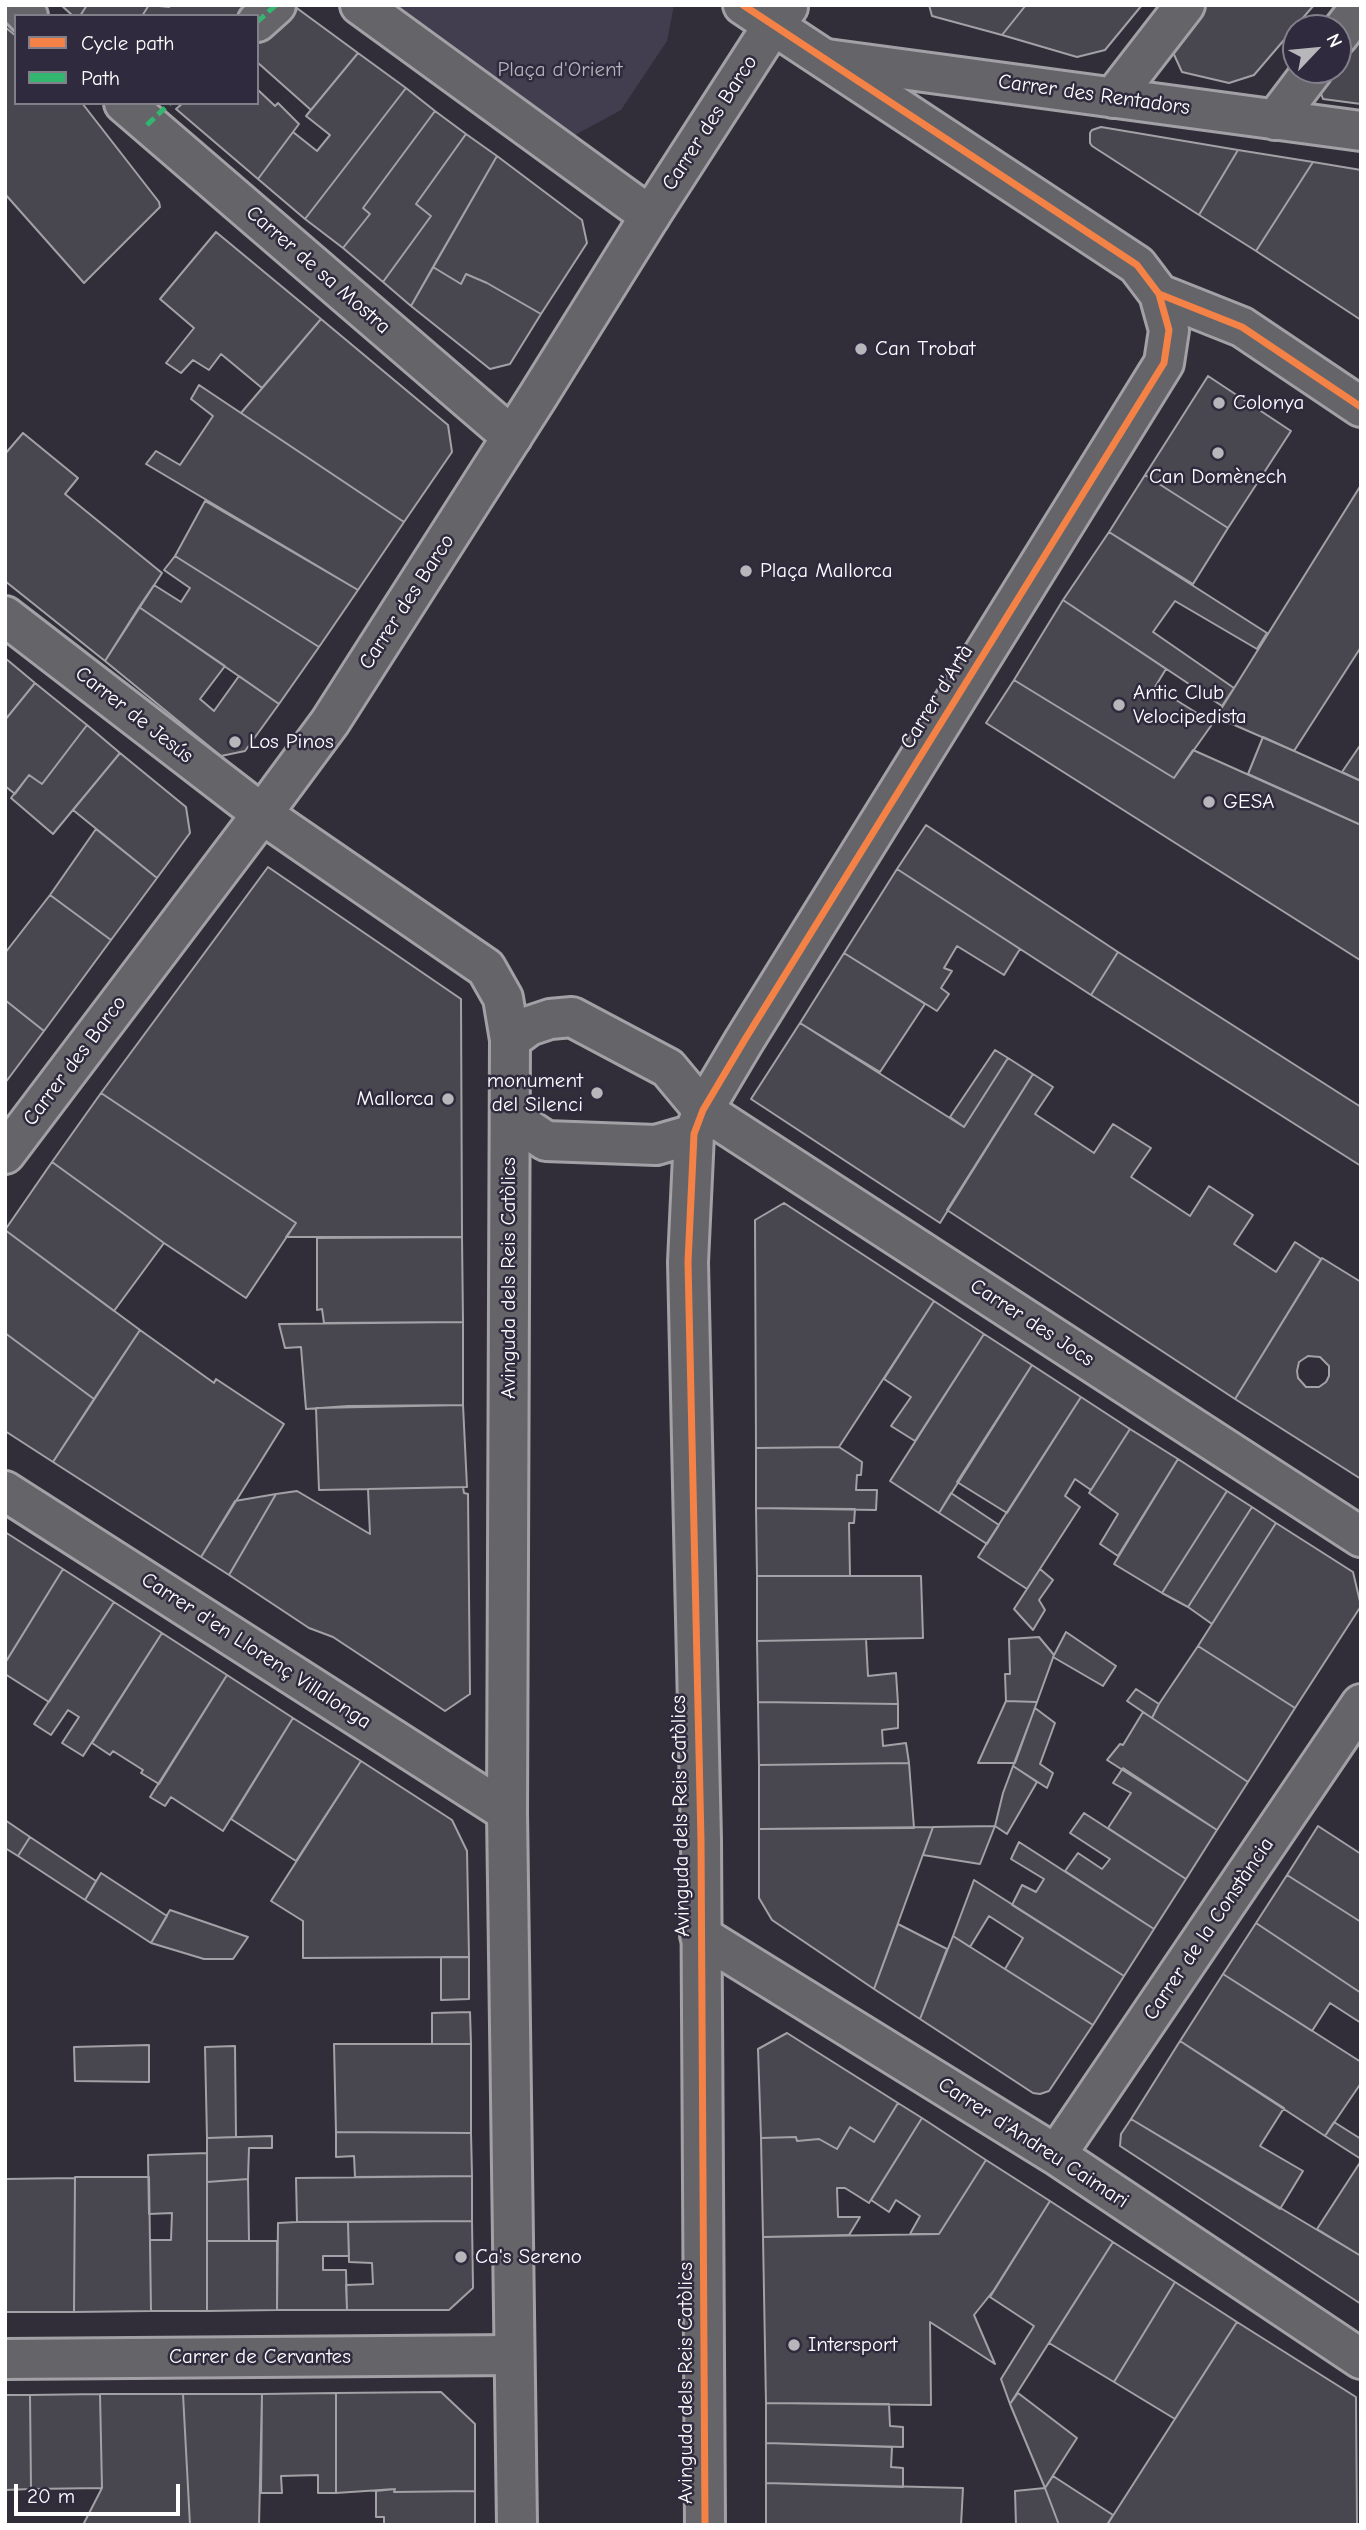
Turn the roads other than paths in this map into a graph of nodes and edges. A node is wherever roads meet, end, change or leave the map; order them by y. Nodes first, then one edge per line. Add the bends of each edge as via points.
1 (276, 5) edge
2 (360, 5) edge
3 (1185, 5) edge
4 (768, 12) edge
5 (259, 20) edge
6 (827, 60) junction
7 (1302, 84) edge
8 (1113, 98) junction
9 (147, 110) edge
10 (1275, 120) junction
11 (1361, 131) edge
12 (650, 216) junction
13 (1159, 294) junction
14 (1361, 407) edge
15 (512, 437) junction
16 (5, 616) edge
17 (262, 814) junction
18 (510, 1040) junction
19 (511, 1108) junction
20 (699, 1122) junction
21 (5, 1154) edge
22 (5, 1491) edge
23 (1361, 1537) edge
24 (1361, 1704) edge
25 (507, 1812) junction
26 (700, 1935) junction
27 (1056, 2155) junction
28 (514, 2355) junction
29 (5, 2359) edge
30 (1361, 2359) edge
31 (517, 2525) edge
32 (705, 2525) edge

1 - 5 street
2 - 12 street
3 - 8 street
4 - 6 street
4 - 12 street, Carrer des Barco
6 - 8 street, Carrer des Rentadors
6 - 13 street via 1137,265
7 - 10 street
8 - 10 street, Carrer des Rentadors
9 - 15 street, Carrer de sa Mostra
10 - 11 street, Carrer des Rentadors
12 - 15 street, Carrer des Barco
13 - 14 street via 1242,327
13 - 20 street, Carrer d'Artà via 1168,330 1164,363
15 - 17 street, Carrer des Barco via 330,722
16 - 17 street, Carrer de Jesús
17 - 18 street, Carrer de Jesús via 486,968 503,998
17 - 21 street, Carrer des Barco
18 - 19 street, Avinguda dels Reis Catòlics
18 - 20 street, Carrer des Jocs via 529,1026 572,1017 668,1068
19 - 20 street via 526,1127 546,1141 656,1144
19 - 25 street, Avinguda dels Reis Catòlics
20 - 23 street, Carrer des Jocs
20 - 26 street, Avinguda dels Reis Catòlics via 688,1262
22 - 25 street, Carrer d'en Llorenç Villalonga
24 - 27 street, Carrer de la Constància
25 - 28 street, Avinguda dels Reis Catòlics
26 - 27 street, Carrer d'Andreu Caimari
26 - 32 street, Avinguda dels Reis Catòlics
27 - 30 street, Carrer d'Andreu Caimari
28 - 29 street, Carrer de Cervantes
28 - 31 street, Avinguda dels Reis Catòlics

